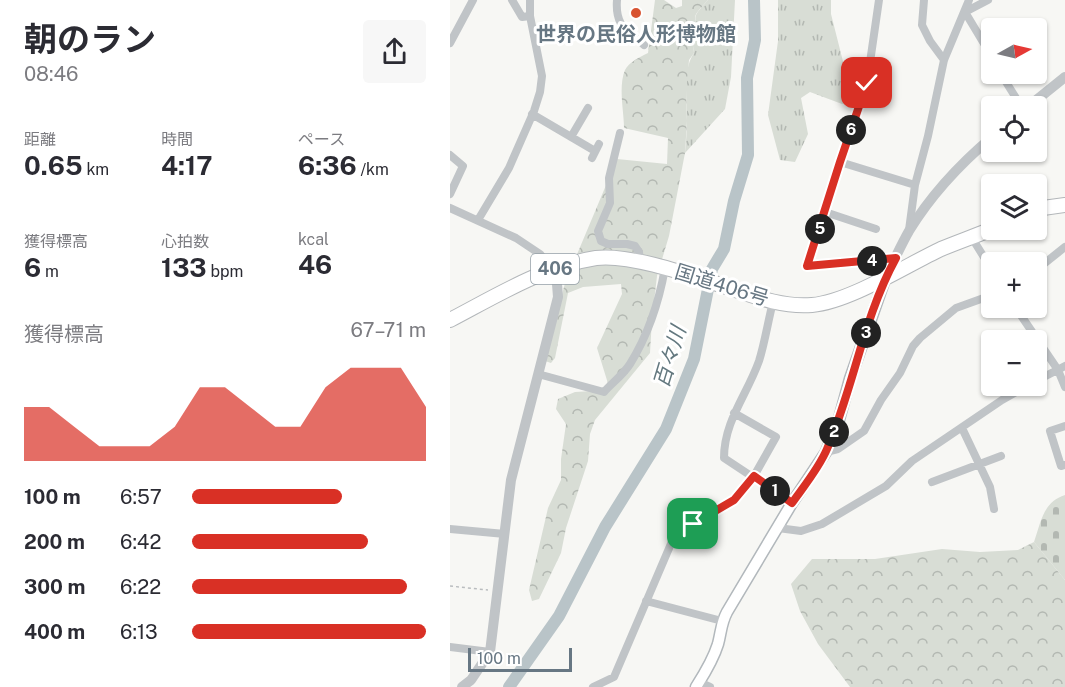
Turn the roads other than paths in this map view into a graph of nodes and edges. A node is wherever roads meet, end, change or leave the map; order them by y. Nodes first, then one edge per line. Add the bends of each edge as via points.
1 (473, 0) edge
2 (512, 0) edge
3 (530, 0) edge
4 (617, 0) edge
5 (879, 0) edge
6 (924, 0) edge
7 (969, 0) edge
8 (988, 0) edge
9 (965, 12) junction
10 (530, 16) junction
11 (981, 39) edge
12 (450, 43) edge
13 (644, 45) dead end
14 (944, 60) junction
15 (1065, 77) edge
16 (1041, 96) edge
17 (588, 108) dead end
18 (532, 114) junction
19 (620, 133) dead end
20 (571, 137) junction
21 (981, 147) edge
22 (595, 151) dead end
23 (450, 155) edge
24 (840, 162) junction
25 (915, 185) junction
26 (450, 194) edge
27 (1065, 205) edge
28 (1047, 207) edge
29 (450, 208) edge
30 (825, 212) junction
31 (478, 220) junction
32 (876, 230) dead end
33 (909, 231) junction
34 (981, 234) edge
35 (972, 238) junction
36 (1065, 247) edge
37 (981, 252) edge
38 (896, 258) junction
39 (1047, 261) edge
40 (640, 262) junction
41 (807, 266) joint
42 (667, 268) junction
43 (552, 270) junction
44 (886, 276) junction
45 (981, 299) edge
46 (773, 302) junction
47 (1024, 318) edge
48 (450, 320) edge
49 (1061, 368) edge
50 (538, 374) junction
51 (1047, 375) edge
52 (1065, 387) edge
53 (1009, 396) edge
54 (734, 413) junction
55 (1065, 426) edge
56 (962, 428) junction
57 (826, 452) junction
58 (1001, 456) dead end
59 (979, 463) junction
60 (1065, 465) edge
61 (754, 476) junction
62 (932, 482) dead end
63 (792, 503) junction
64 (994, 509) dead end
65 (778, 528) junction
66 (450, 529) edge
67 (505, 534) junction
68 (646, 601) junction
69 (722, 621) junction
70 (450, 647) edge
71 (490, 652) junction
72 (698, 685) edge
73 (462, 687) edge
74 (593, 687) edge
75 (710, 687) edge

1 - 12 street
2 - 10 street via 522,16
3 - 10 street
4 - 13 street via 619,24
5 - 24 street via 867,83
6 - 14 street via 922,25
7 - 9 street
8 - 9 street
9 - 11 street
9 - 14 street
10 - 18 street via 542,76
14 - 25 street
15 - 16 street
17 - 20 street
18 - 20 street
18 - 31 street via 509,168
19 - 40 street via 609,178 610,204 598,231 601,241 608,244 635,246
20 - 22 street
21 - 33 street via 954,171
23 - 26 street via 463,166
24 - 25 street
24 - 30 street
25 - 33 street
27 - 28 highway
29 - 31 street
30 - 32 street
30 - 41 street
31 - 43 street via 540,254
33 - 38 street
34 - 35 highway, 国道406号 / 406
35 - 37 street
35 - 44 highway, 国道406号 / 406
36 - 39 street
38 - 41 lane
38 - 44 street
40 - 42 highway, 国道406号 / 406
40 - 43 highway, 国道406号 / 406 via 598,258
42 - 46 highway, 国道406号 / 406
42 - 50 street via 646,334 628,366 604,392
43 - 48 highway, 国道406号 / 406
43 - 50 street via 558,297
44 - 46 highway, 国道406号 / 406 via 853,293 815,305
44 - 57 main road
45 - 57 street via 957,308 920,338 864,431
46 - 54 street via 758,362
47 - 49 street
49 - 51 street
49 - 52 street
50 - 67 street via 511,480
53 - 56 street
54 - 61 street via 724,458
54 - 61 street via 776,437
55 - 60 street via 1050,431 1061,466
56 - 59 street
56 - 65 street via 912,461 886,486 822,524 801,531
57 - 63 main road
58 - 59 street
59 - 62 street
59 - 64 street via 990,487
61 - 63 street
61 - 68 street via 734,500 675,532
63 - 65 main road
65 - 69 main road
66 - 67 street
67 - 71 street
68 - 69 street
68 - 74 street via 614,677
69 - 72 main road via 718,644
70 - 71 street
71 - 73 street via 471,681
72 - 75 street

